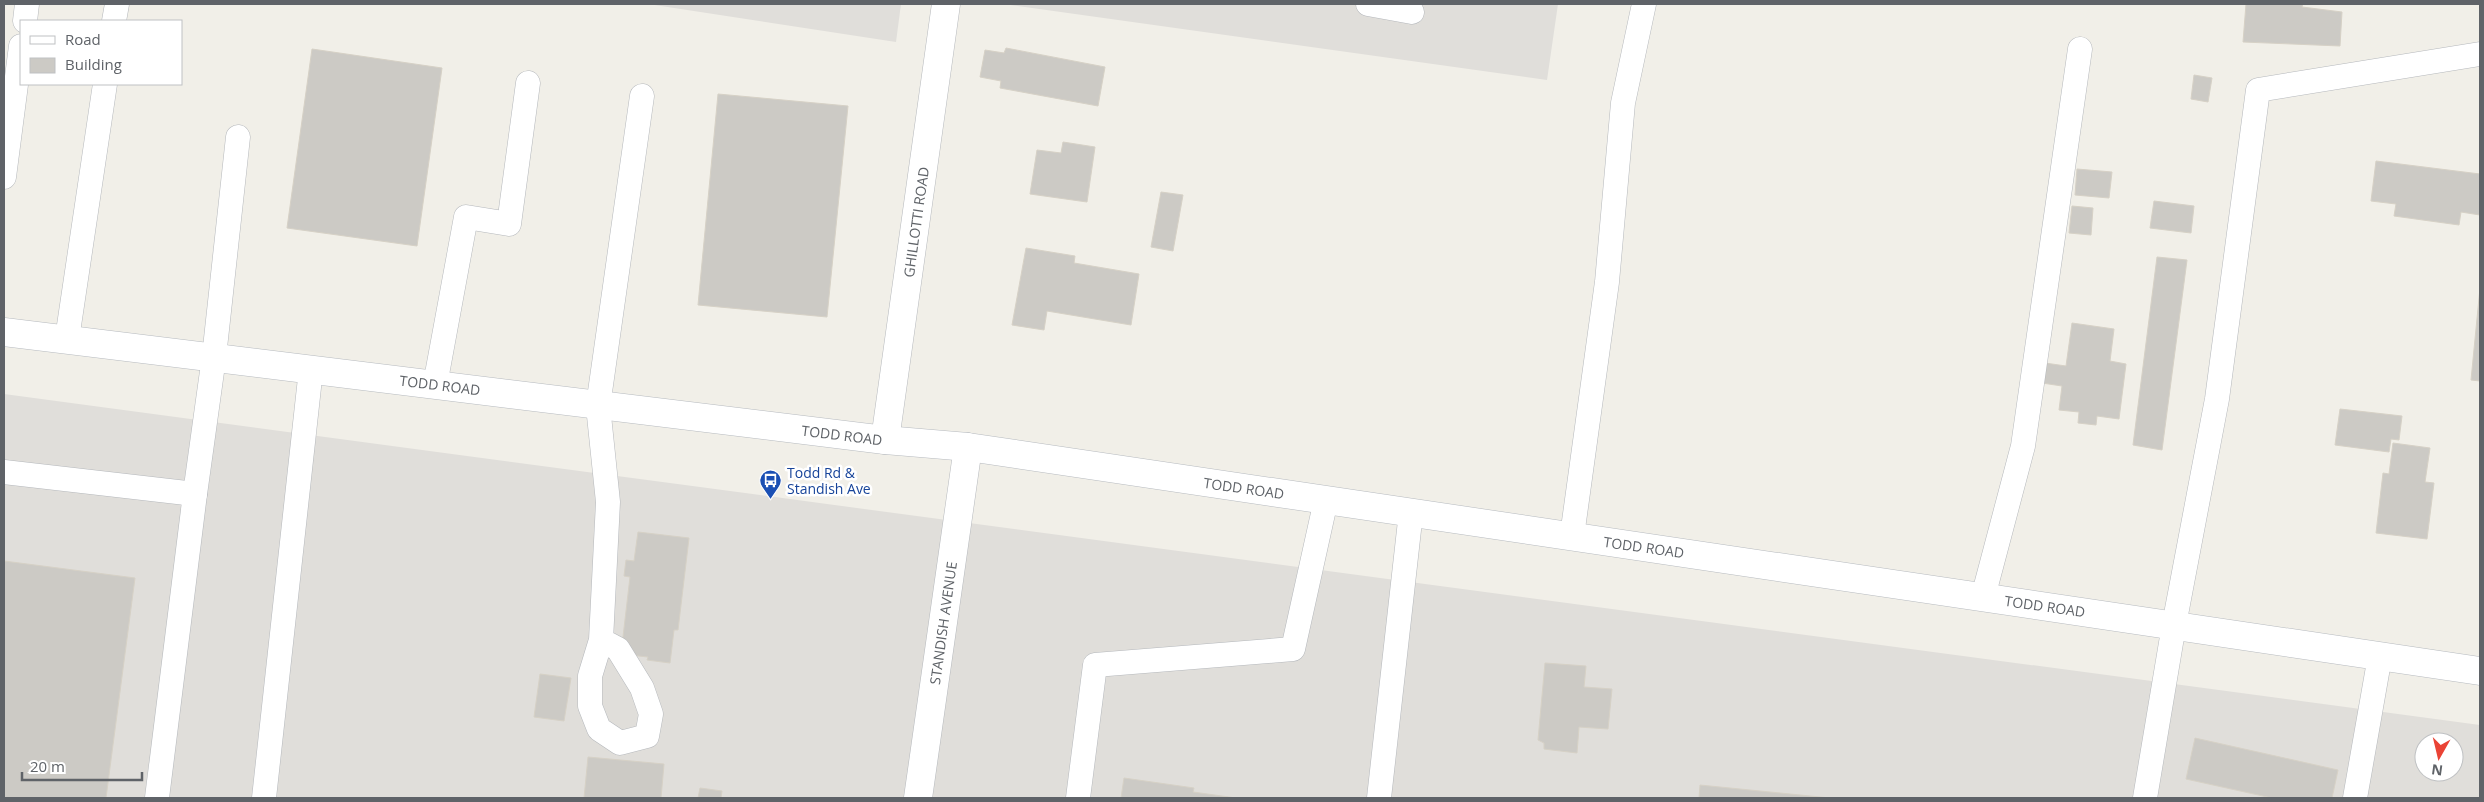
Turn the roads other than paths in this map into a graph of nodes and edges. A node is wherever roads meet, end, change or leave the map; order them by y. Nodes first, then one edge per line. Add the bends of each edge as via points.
1 (27, 4) edge
2 (117, 4) edge
3 (946, 4) edge
4 (1368, 4) edge
5 (1644, 4) edge
6 (1412, 12) dead end
7 (24, 20) edge
8 (114, 20) edge
9 (2080, 49) dead end
10 (20, 54) edge
11 (2480, 54) edge
12 (528, 83) dead end
13 (105, 85) edge
14 (642, 96) dead end
15 (238, 137) dead end
16 (4, 177) edge
17 (4, 332) edge
18 (67, 339) junction
19 (214, 357) junction
20 (311, 369) junction
21 (435, 385) junction
22 (598, 406) junction
23 (885, 440) junction
24 (968, 447) junction
25 (4, 472) edge
26 (195, 494) junction
27 (1326, 500) junction
28 (1411, 512) junction
29 (1572, 536) junction
30 (1983, 597) junction
31 (2174, 625) junction
32 (601, 640) dead end
33 (2380, 656) junction
34 (2480, 671) edge
35 (157, 798) edge
36 (264, 798) edge
37 (918, 798) edge
38 (1078, 798) edge
39 (1379, 798) edge
40 (2145, 798) edge
41 (2355, 798) edge

1 - 7 lane
2 - 8 lane
3 - 23 main road, GHILLOTTI ROAD
4 - 6 lane
5 - 29 lane via 1623,103 1607,282
9 - 30 lane via 2023,446
10 - 16 lane
11 - 31 lane via 2258,90 2217,399
12 - 21 lane via 509,224 466,216
13 - 18 lane
14 - 22 lane
15 - 19 lane
17 - 18 main road, TODD ROAD
18 - 19 main road, TODD ROAD
19 - 20 main road, TODD ROAD
19 - 26 lane
20 - 21 main road, TODD ROAD
20 - 36 lane
21 - 22 main road, TODD ROAD
22 - 23 main road, TODD ROAD
22 - 32 lane via 608,502
23 - 24 main road, TODD ROAD
24 - 27 main road, TODD ROAD
24 - 37 main road, STANDISH AVENUE
25 - 26 lane
26 - 35 lane
27 - 28 main road, TODD ROAD
27 - 38 lane via 1293,649 1095,665
28 - 29 main road, TODD ROAD
28 - 39 lane
29 - 30 main road, TODD ROAD
30 - 31 main road, TODD ROAD
31 - 33 main road, TODD ROAD
31 - 40 lane
33 - 34 main road, TODD ROAD
33 - 41 lane

